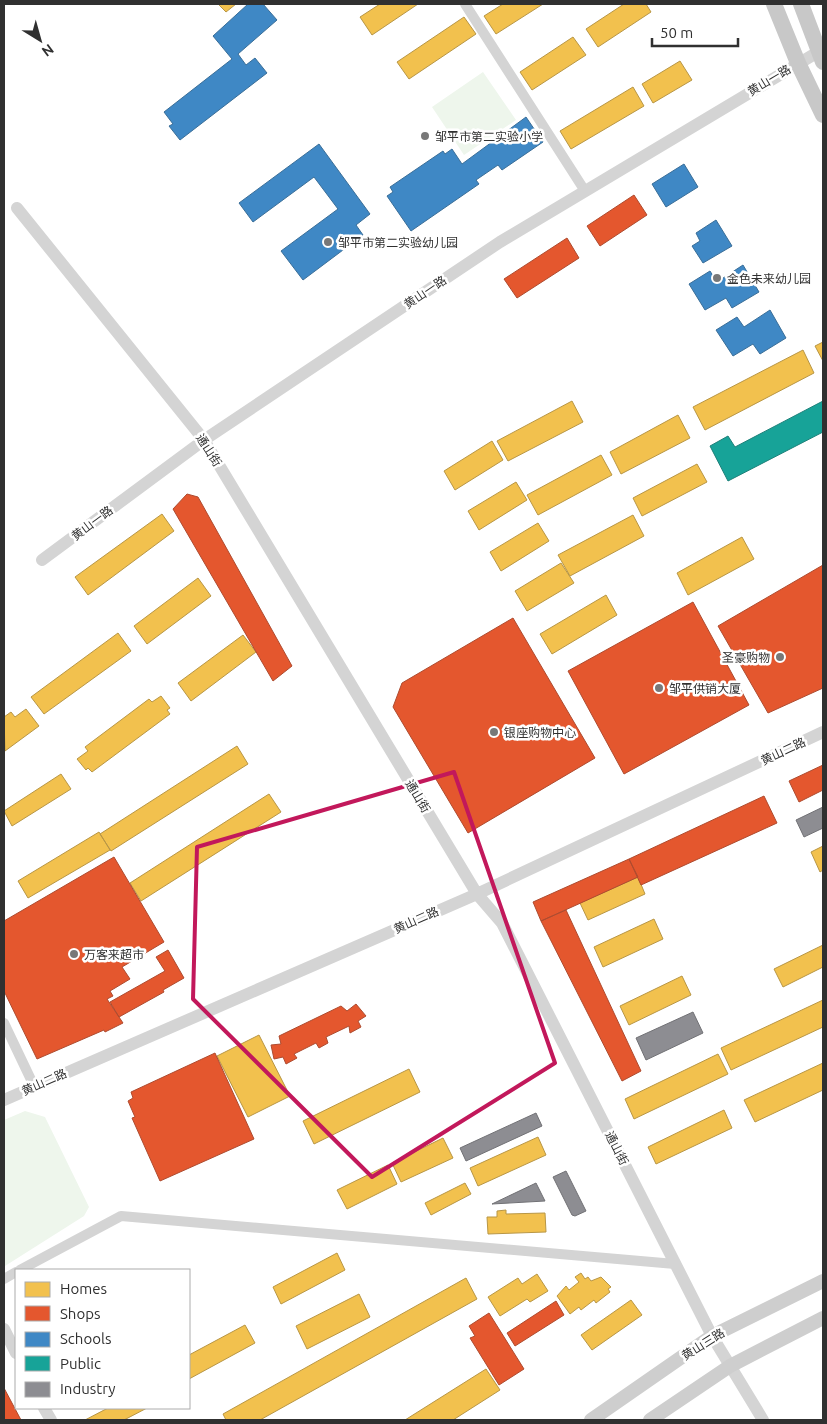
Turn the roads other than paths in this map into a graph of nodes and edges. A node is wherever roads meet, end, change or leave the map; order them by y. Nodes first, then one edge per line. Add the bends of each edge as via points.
1 (465, 4) edge
2 (774, 4) edge
3 (801, 4) edge
4 (822, 54) edge
5 (798, 63) junction
6 (823, 115) edge
7 (586, 191) junction
8 (17, 208) dead end
9 (204, 440) junction
10 (42, 560) dead end
11 (823, 732) edge
12 (477, 894) junction
13 (4, 1023) edge
14 (34, 1086) junction
15 (4, 1100) edge
16 (675, 1264) junction
17 (22, 1269) edge
18 (15, 1273) edge
19 (4, 1279) edge
20 (823, 1281) edge
21 (823, 1318) edge
22 (4, 1329) edge
23 (712, 1336) junction
24 (15, 1351) edge
25 (730, 1366) junction
26 (45, 1409) edge
27 (51, 1420) edge
28 (591, 1420) edge
29 (650, 1420) edge
30 (763, 1420) edge

1 - 7 street
2 - 5 main road
3 - 4 main road
4 - 5 street, 黄山一路
5 - 6 main road
5 - 7 street, 黄山一路
7 - 9 street, 黄山一路 via 500,242
8 - 9 street, 通山街
9 - 10 street, 黄山一路
9 - 12 street, 通山街
11 - 12 street, 黄山二路
12 - 14 street, 黄山二路
12 - 16 street, 通山街 via 502,923
13 - 14 street
14 - 15 street, 黄山二路
16 - 17 street via 121,1216
16 - 23 street, 通山街
18 - 19 street
20 - 23 main road, 黄山三路
21 - 25 main road
22 - 24 street
23 - 25 street, 通山街
23 - 28 main road, 黄山三路
25 - 29 main road
25 - 30 street, 通山街
26 - 27 street

